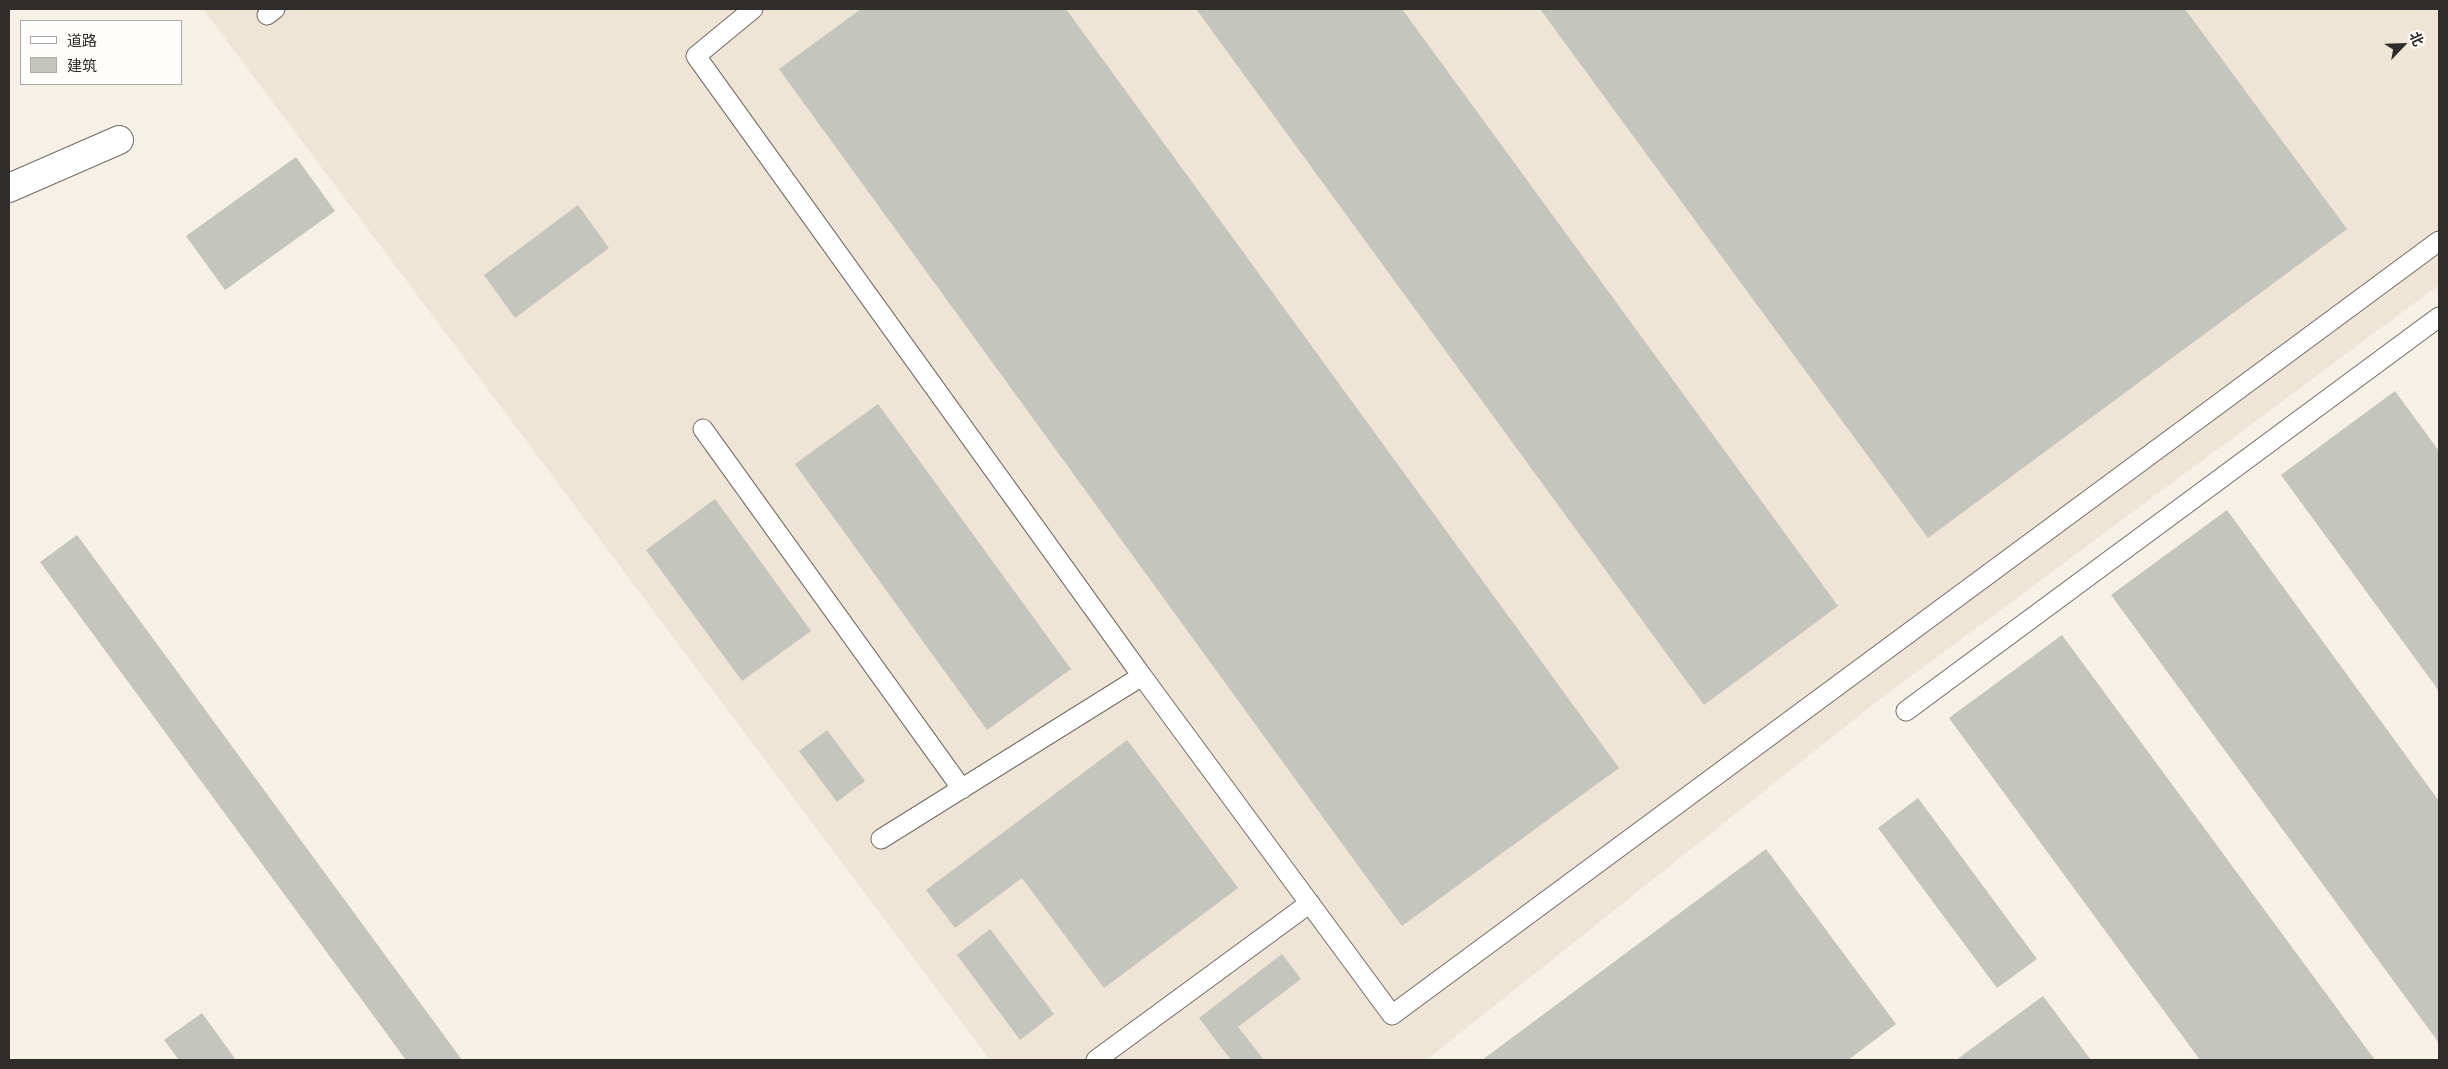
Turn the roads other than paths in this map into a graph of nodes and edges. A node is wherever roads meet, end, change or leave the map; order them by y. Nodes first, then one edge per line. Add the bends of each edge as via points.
1 (753, 9) edge
2 (119, 140) dead end
3 (9, 188) edge
4 (2439, 241) edge
5 (2439, 317) edge
6 (703, 429) dead end
7 (1142, 676) junction
8 (1906, 711) dead end
9 (962, 789) junction
10 (881, 839) dead end
11 (1310, 903) junction
12 (1096, 1060) edge

1 - 7 lane via 696,56
2 - 3 street
4 - 11 lane via 1392,1015
5 - 8 lane
6 - 9 lane
7 - 9 lane
7 - 11 lane
9 - 10 lane
11 - 12 lane

